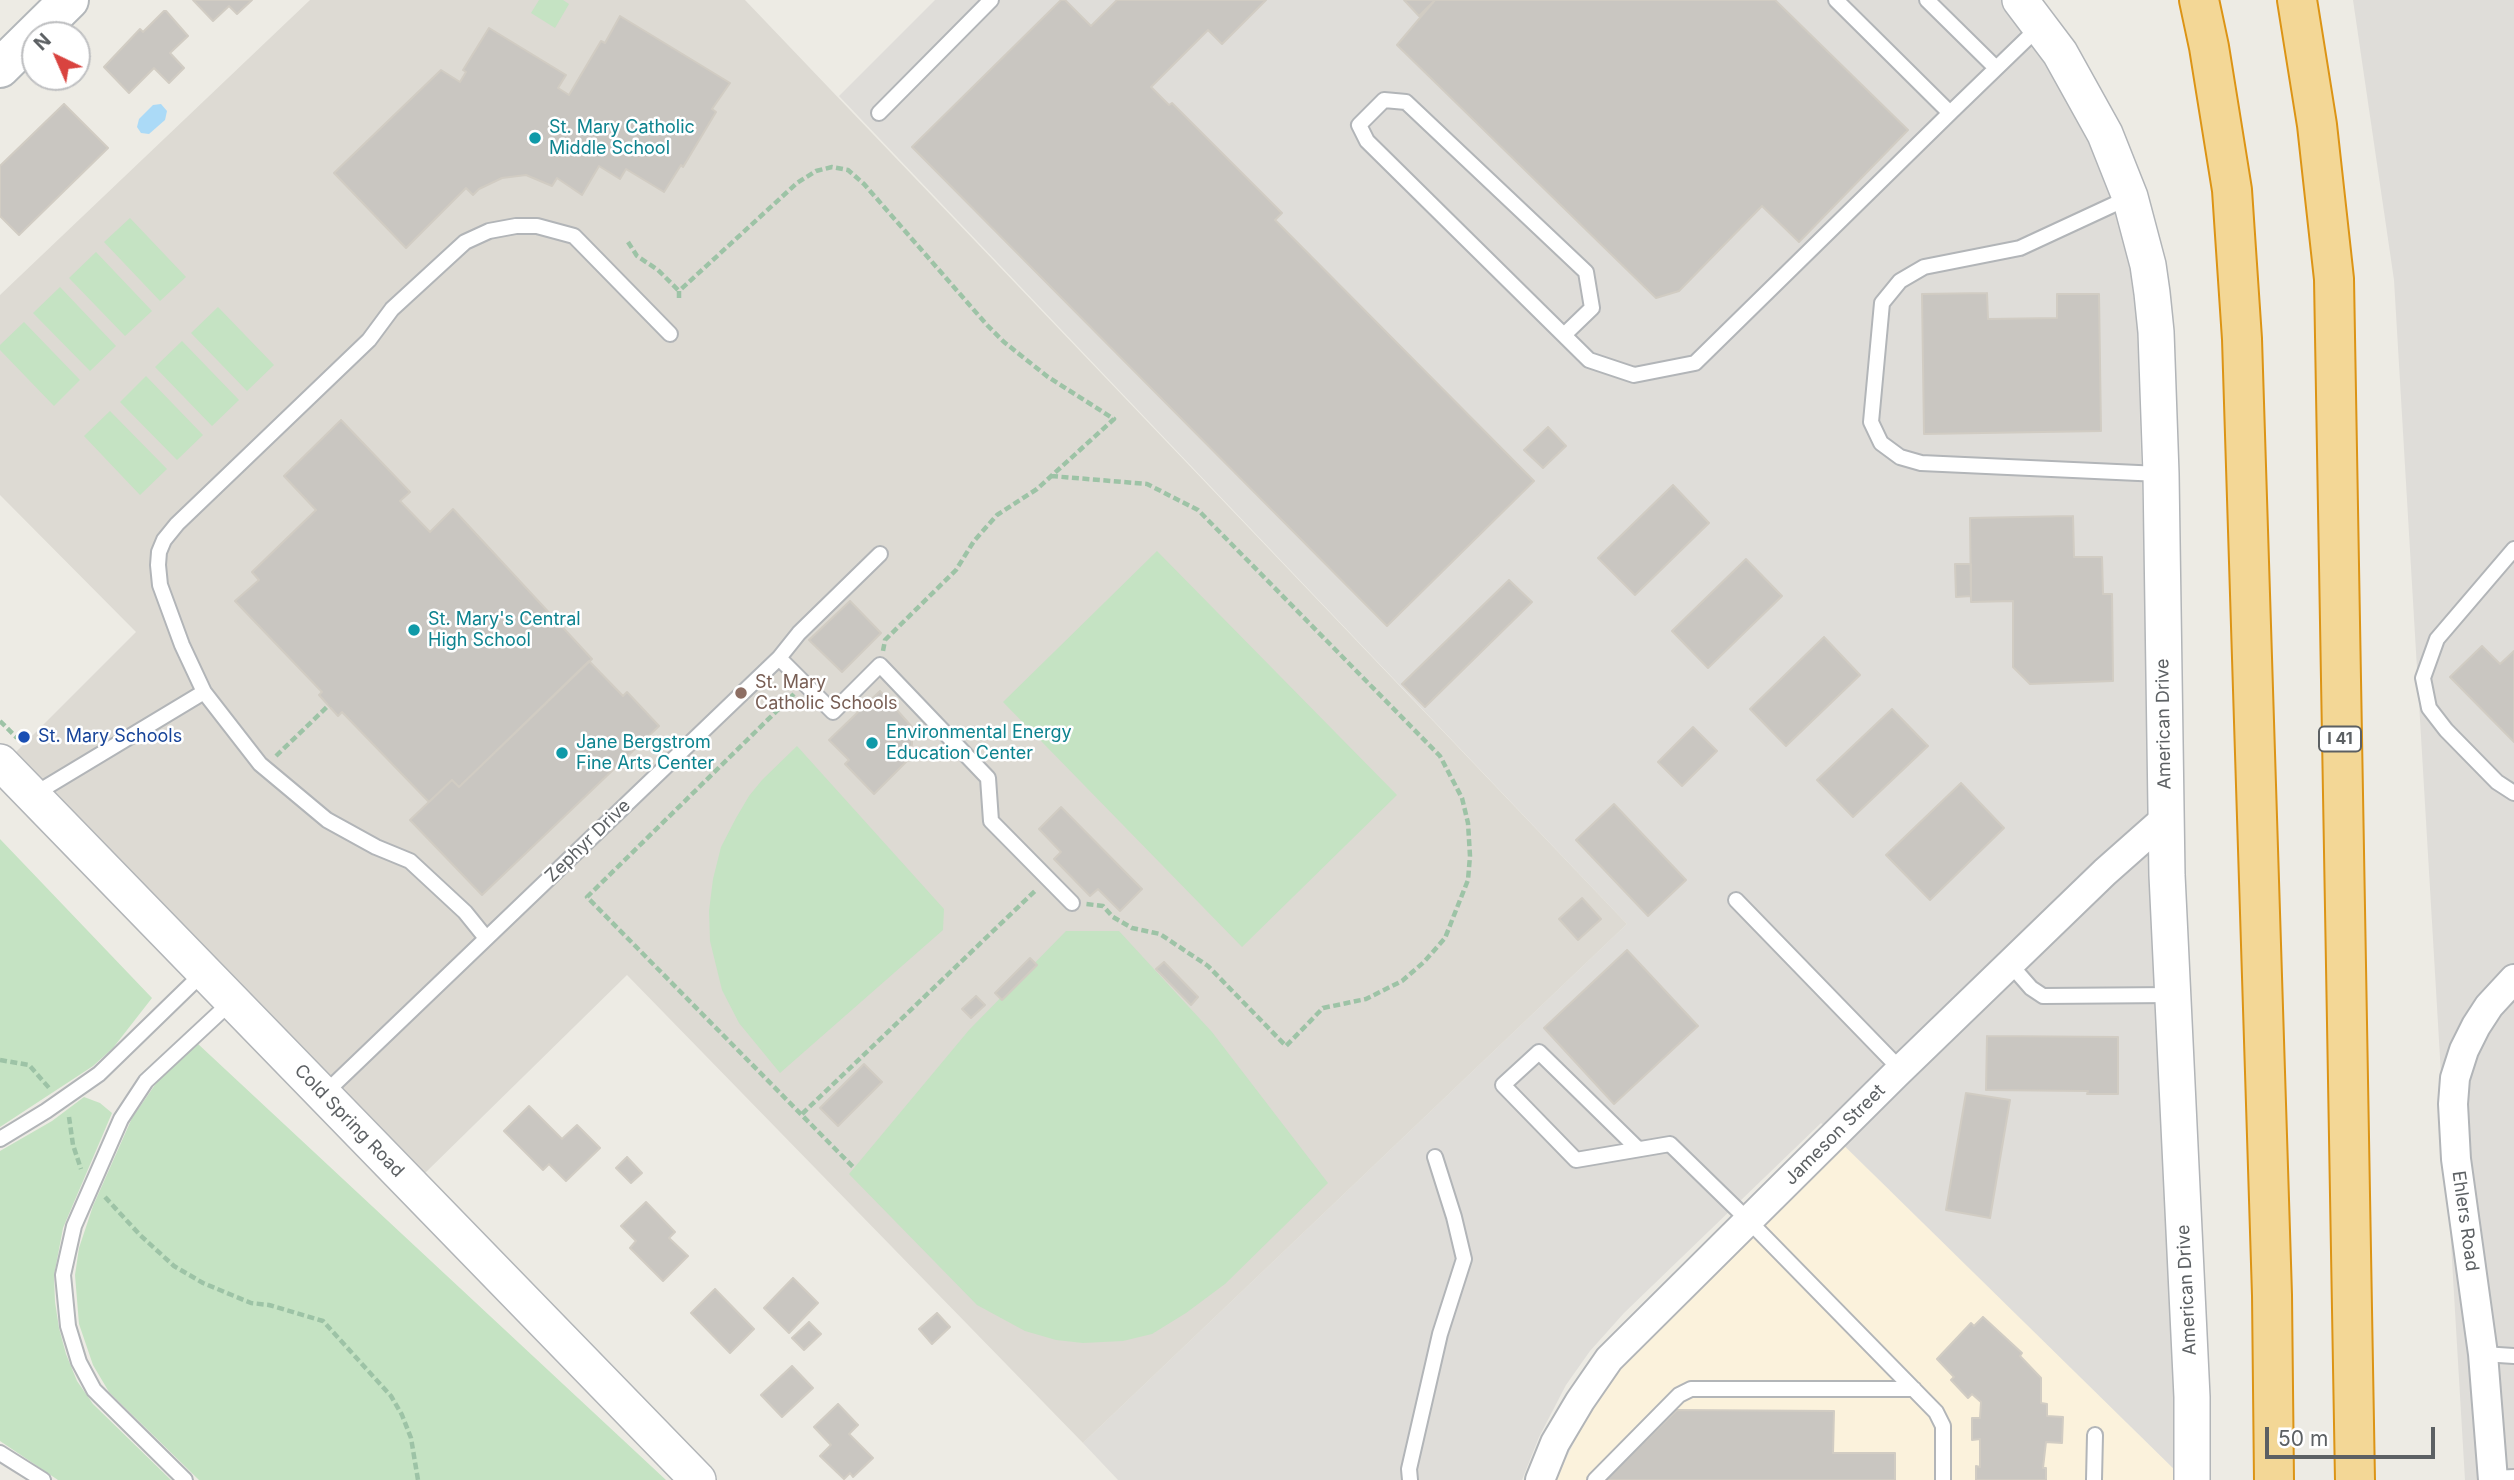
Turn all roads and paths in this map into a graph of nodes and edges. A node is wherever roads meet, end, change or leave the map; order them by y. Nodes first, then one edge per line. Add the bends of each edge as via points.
1 (69, 0) edge
2 (991, 0) edge
3 (1836, 0) edge
4 (1927, 0) edge
5 (2199, 0) edge
6 (2298, 0) edge
7 (2030, 13) edge
8 (0, 68) edge
9 (1996, 68) junction
10 (879, 113) dead end
11 (1951, 113) junction
12 (2130, 197) junction
13 (628, 242) dead end
14 (679, 291) junction
15 (679, 298) dead end
16 (670, 334) dead end
17 (1564, 335) junction
18 (2161, 474) junction
19 (1051, 476) junction
20 (2514, 549) edge
21 (880, 554) dead end
22 (779, 658) junction
23 (880, 665) junction
24 (204, 692) junction
25 (785, 703) dead end
26 (329, 705) dead end
27 (273, 759) dead end
28 (0, 762) edge
29 (2514, 793) edge
30 (33, 795) junction
31 (2166, 818) junction
32 (1048, 878) junction
33 (1736, 900) dead end
34 (1072, 903) joint
35 (486, 938) junction
36 (2010, 964) junction
37 (204, 972) junction
38 (2510, 991) edge
39 (2173, 995) junction
40 (232, 1001) junction
41 (0, 1060) edge
42 (1901, 1070) junction
43 (323, 1096) junction
44 (60, 1102) junction
45 (802, 1114) junction
46 (0, 1139) edge
47 (1637, 1148) junction
48 (1436, 1157) dead end
49 (854, 1168) dead end
50 (92, 1183) junction
51 (1748, 1220) junction
52 (2483, 1354) junction
53 (2514, 1356) edge
54 (1914, 1389) junction
55 (2095, 1435) dead end
56 (0, 1453) edge
57 (2500, 1479) edge
58 (43, 1480) edge
59 (185, 1480) edge
60 (418, 1480) edge
61 (698, 1480) edge
62 (1410, 1480) edge
63 (1540, 1480) edge
64 (1595, 1480) edge
65 (1943, 1480) edge
66 (2094, 1480) edge
67 (2192, 1480) edge
68 (2274, 1480) edge
69 (2354, 1480) edge

1 - 8 main road
2 - 10 lane
3 - 11 lane
4 - 9 lane
5 - 68 highway via 2232,190 2242,339 2272,1281
6 - 69 highway, I 41 via 2318,125 2334,279
7 - 9 lane
7 - 12 street, American Drive via 2087,100
9 - 11 lane
11 - 17 lane via 1695,363 1634,375 1589,360
12 - 18 street, American Drive via 2152,293
12 - 18 lane via 2020,248 1924,267 1900,281 1882,303 1871,422 1881,443 1900,457 1921,463
13 - 14 path via 636,256
14 - 15 path
14 - 19 path via 797,183 816,171 848,170 1004,342 1114,419
16 - 24 lane via 574,236 537,226 516,226 465,242 392,309 369,340 164,540 159,552 160,585 181,646
17 - 17 lane via 1367,141 1359,125 1384,100 1406,102 1586,272 1592,308
18 - 31 street, American Drive
19 - 23 path via 988,524 956,570 885,640
19 - 34 path via 1147,484 1198,510 1440,756 1462,798 1471,856 1468,880 1445,938 1424,962 1402,981 1366,999 1323,1008 1286,1046 1209,966 1160,934 1132,928 1102,906
20 - 29 lane via 2437,639 2423,678 2429,708 2446,730
21 - 22 lane, Zephyr Drive
22 - 23 lane via 833,712
22 - 35 lane, Zephyr Drive
23 - 32 lane via 988,778 990,821
24 - 30 lane
24 - 35 lane via 260,764 303,802 327,821 410,861
25 - 45 path via 587,897
26 - 27 path
28 - 30 street, Cold Spring Road
30 - 37 street, Cold Spring Road
31 - 36 street, Jameson Street
31 - 39 street, American Drive
32 - 34 lane
32 - 45 path
33 - 42 lane
35 - 43 lane, Zephyr Drive
36 - 39 lane via 2043,996
36 - 42 street, Jameson Street
37 - 40 street, Cold Spring Road
37 - 44 lane via 105,1069
38 - 52 street, Ehlers Road via 2476,1026 2455,1077 2456,1159
39 - 67 street, American Drive
40 - 43 street, Cold Spring Road
40 - 50 lane via 138,1092
41 - 44 path via 29,1065
42 - 51 street, Jameson Street
43 - 61 street, Cold Spring Road
44 - 46 lane
44 - 50 path via 68,1114 82,1172
45 - 49 path
47 - 47 lane via 1539,1052 1503,1085 1576,1160
47 - 51 lane via 1670,1144
48 - 62 lane via 1464,1259 1440,1334
50 - 59 lane via 74,1226 63,1275 68,1326 79,1362 101,1399
50 - 60 path via 174,1266 251,1303 323,1321 391,1396 411,1438
51 - 54 lane
51 - 63 street, Jameson Street via 1609,1359 1555,1443
52 - 53 lane
52 - 57 street, Ehlers Road
54 - 64 lane via 1691,1389 1679,1395
54 - 65 lane via 1943,1426
55 - 66 lane
56 - 58 lane

